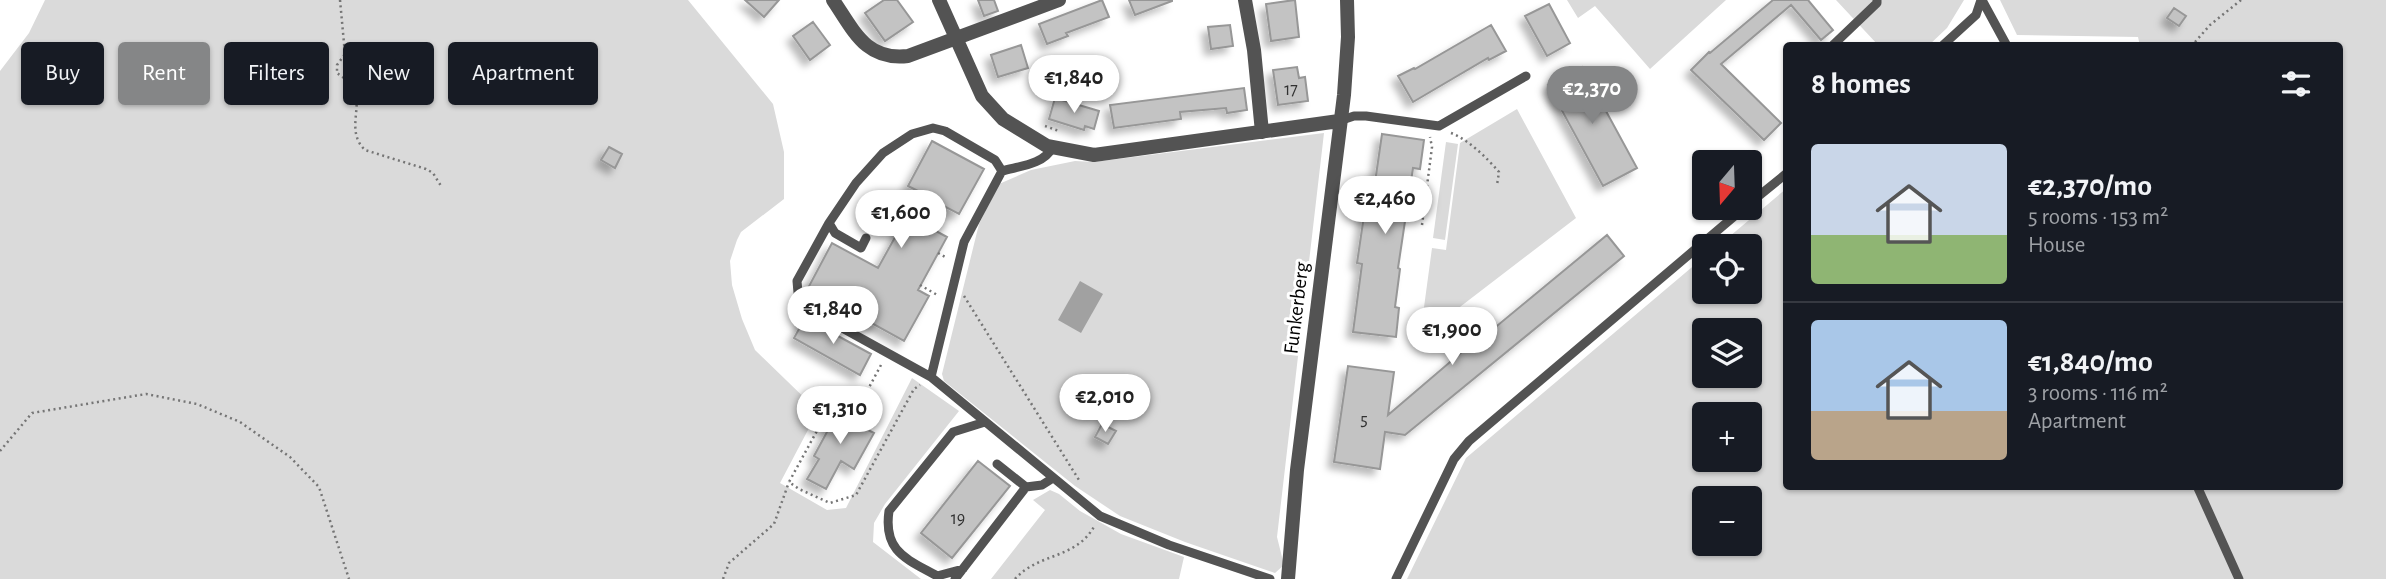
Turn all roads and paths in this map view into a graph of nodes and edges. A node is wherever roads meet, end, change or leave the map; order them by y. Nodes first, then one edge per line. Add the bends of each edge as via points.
1 (340, 0) edge
2 (833, 0) edge
3 (939, 0) edge
4 (1059, 0) edge
5 (1245, 0) edge
6 (1347, 0) edge
7 (1877, 0) edge
8 (1981, 0) edge
9 (2241, 0) edge
10 (955, 39) junction
11 (1836, 42) edge
12 (1946, 42) edge
13 (2005, 42) edge
14 (2195, 42) dead end
15 (1526, 76) dead end
16 (1339, 121) junction
17 (1040, 123) dead end
18 (1425, 131) dead end
19 (1445, 131) dead end
20 (1061, 132) dead end
21 (1262, 132) junction
22 (1053, 147) junction
23 (1002, 171) junction
24 (1783, 176) edge
25 (1497, 185) dead end
26 (441, 186) dead end
27 (1762, 193) edge
28 (1730, 220) edge
29 (829, 223) junction
30 (1422, 225) dead end
31 (866, 238) dead end
32 (955, 281) junction
33 (920, 285) dead end
34 (950, 302) junction
35 (887, 353) junction
36 (931, 377) junction
37 (985, 422) junction
38 (0, 451) edge
39 (997, 464) dead end
40 (1053, 478) junction
41 (789, 482) junction
42 (1082, 485) dead end
43 (1026, 487) junction
44 (2199, 490) edge
45 (1100, 516) junction
46 (963, 569) junction
47 (349, 579) edge
48 (723, 579) edge
49 (955, 579) edge
50 (1015, 579) edge
51 (1270, 579) edge
52 (1289, 579) edge
53 (1396, 579) edge
54 (2239, 579) edge

1 - 26 path via 345,54 337,73 352,85 358,143 365,150 426,169
2 - 10 street via 860,40 879,54 908,56
3 - 10 street
4 - 10 street
5 - 21 street
6 - 16 street, Funkerberg
7 - 11 lane
8 - 12 lane via 1976,15
8 - 13 lane
9 - 14 path
10 - 22 street via 982,96 1003,119
15 - 16 lane via 1439,126 1366,116
16 - 21 street
16 - 52 street, Funkerberg via 1297,470
17 - 20 path
18 - 30 path via 1432,147
19 - 25 path via 1490,162 1499,173
21 - 22 street via 1094,155
22 - 23 lane via 1039,161
23 - 29 lane via 995,160 945,131 933,128 912,134 883,153
23 - 32 lane via 964,242
24 - 27 lane
28 - 53 lane via 1469,441 1454,459
29 - 31 lane via 835,233 861,248
29 - 35 lane via 797,281 799,304
32 - 34 lane
32 - 42 path
33 - 34 path
34 - 36 lane
35 - 36 lane
35 - 41 path via 865,395 830,407
36 - 37 lane
36 - 41 path via 914,389 856,495 830,503
37 - 40 lane
37 - 46 lane via 953,432 889,512 887,523 898,554 937,576
38 - 47 path via 32,412 146,394 197,404 240,422 290,457 319,487
39 - 43 lane
40 - 43 lane
40 - 45 lane
41 - 48 path via 774,524 729,563
43 - 46 lane
44 - 54 lane
45 - 50 path via 1087,539 1038,562
45 - 51 lane
46 - 49 lane

